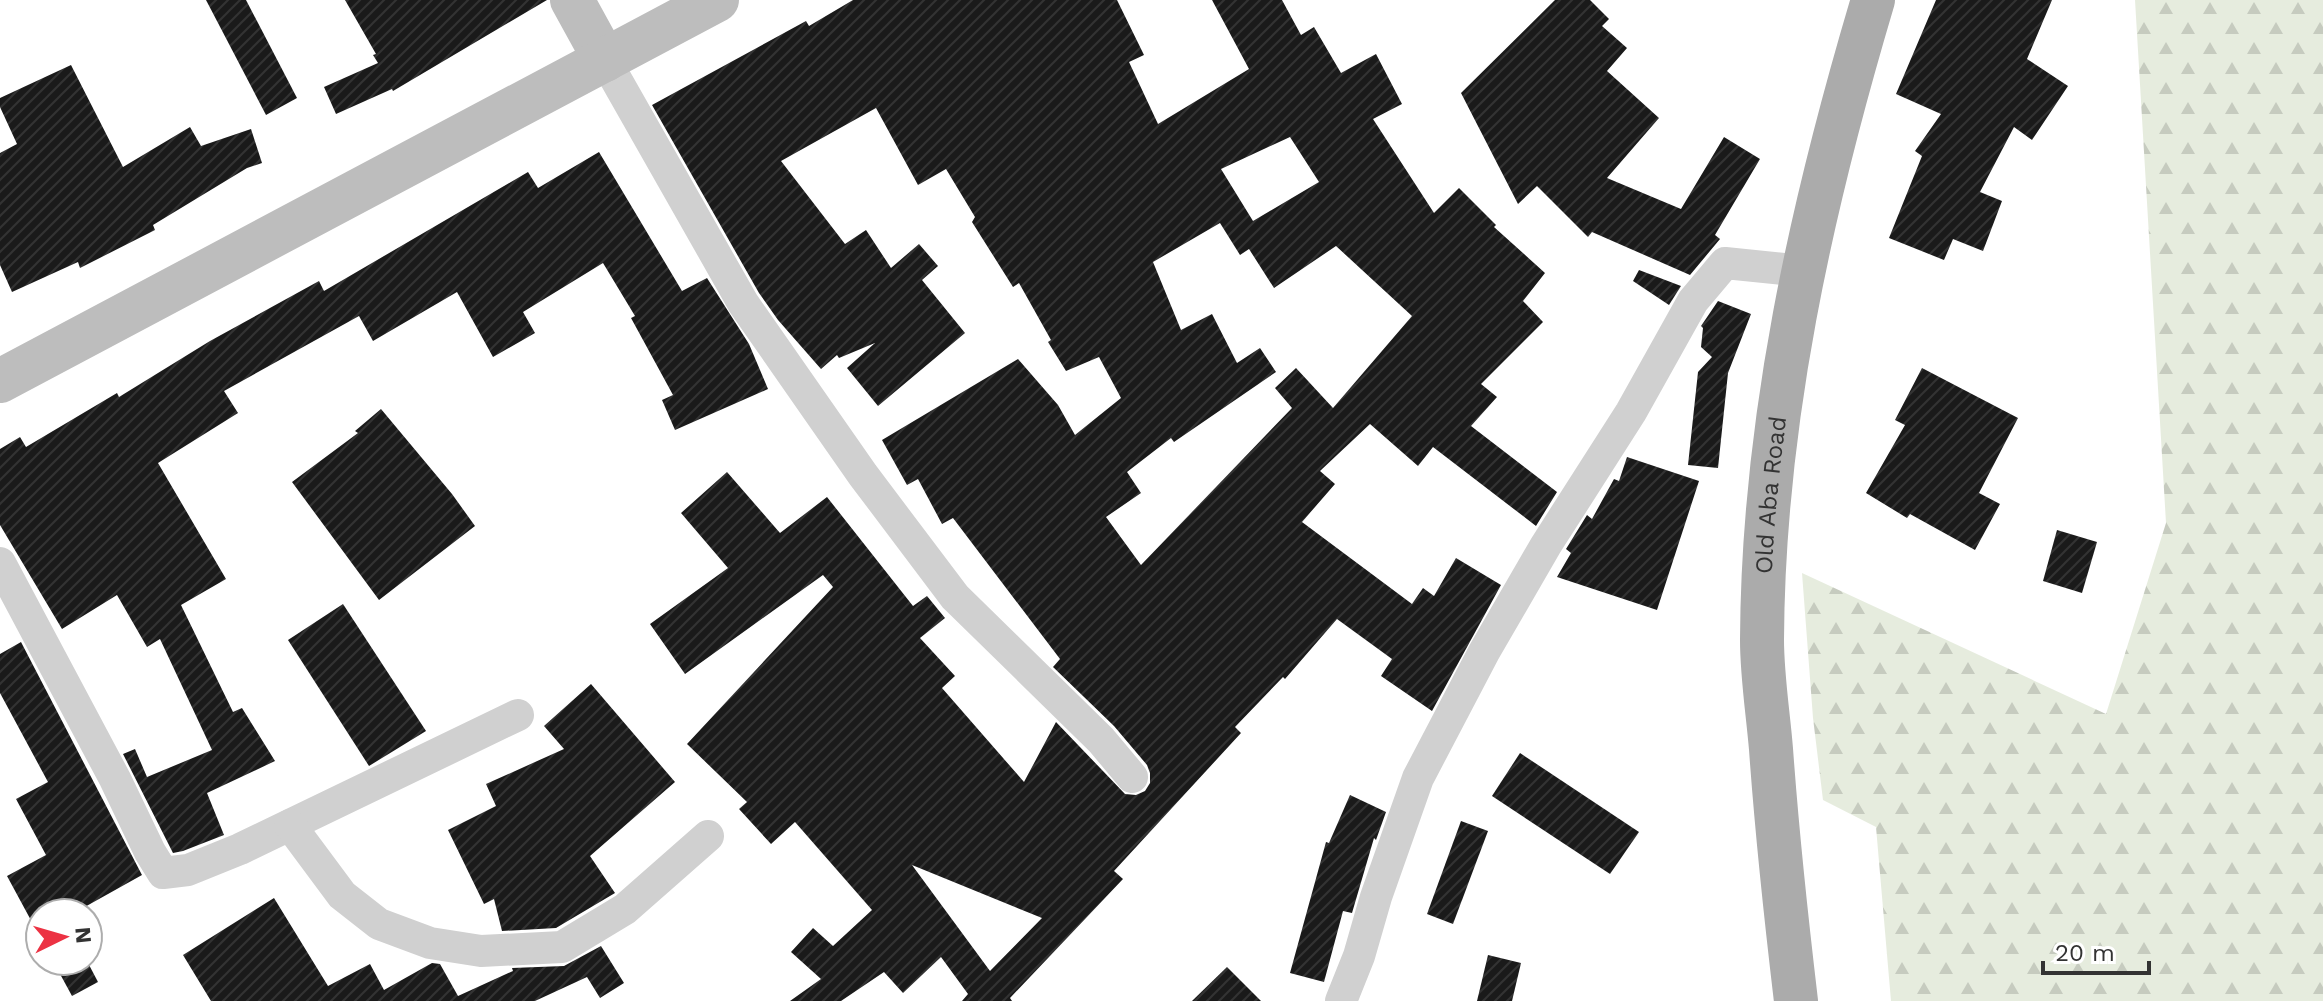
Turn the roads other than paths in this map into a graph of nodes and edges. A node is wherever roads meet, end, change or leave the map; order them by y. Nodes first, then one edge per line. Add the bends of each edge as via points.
1 (572, 0) edge
2 (717, 0) edge
3 (1873, 0) edge
4 (605, 60) junction
5 (1803, 271) junction
6 (0, 381) edge
7 (0, 563) edge
8 (518, 715) dead end
9 (1132, 777) dead end
10 (290, 825) junction
11 (708, 836) dead end
12 (1341, 1001) edge
13 (1796, 1001) edge

1 - 4 main road
2 - 4 main road
3 - 5 main road, Old Aba Road
4 - 6 main road
4 - 9 street via 743,303 863,475 955,597
5 - 12 street via 1725,263 1693,301 1484,652 1418,778
5 - 13 main road, Old Aba Road via 1770,476 1762,642
7 - 10 street via 163,873 188,870
8 - 10 street
10 - 11 street via 342,895 379,924 430,943 481,951 562,947 625,909

